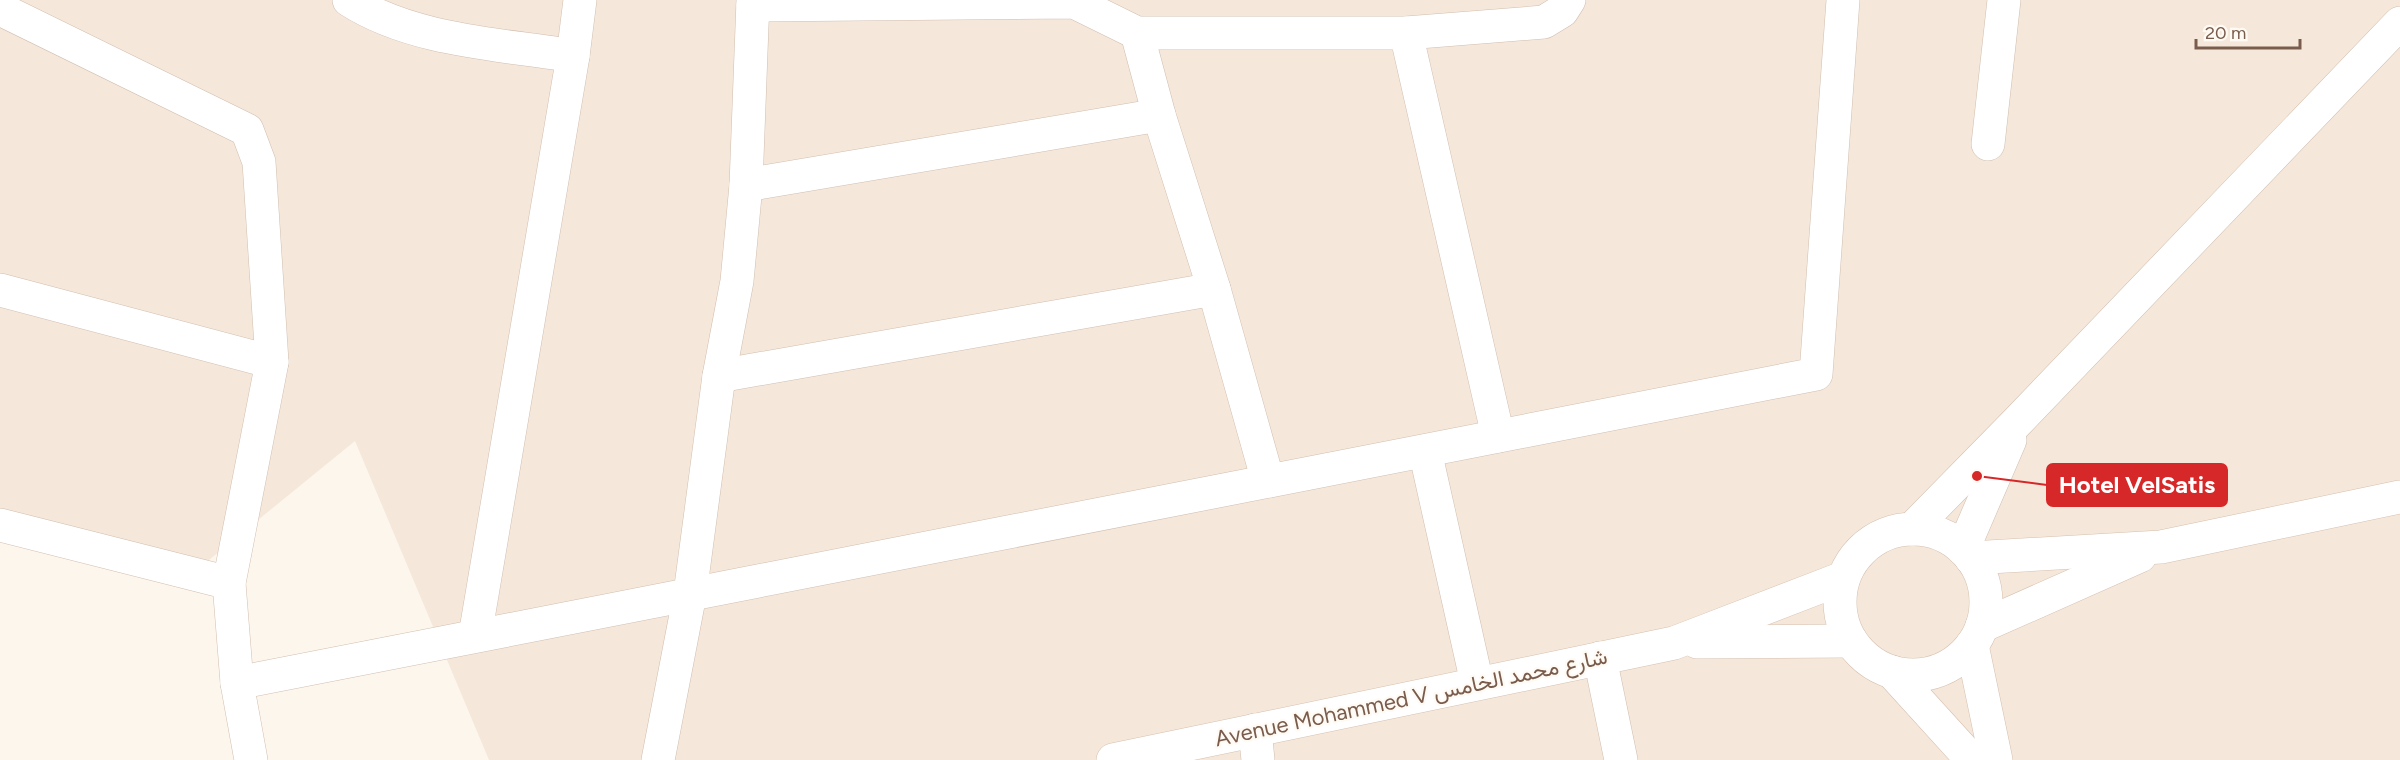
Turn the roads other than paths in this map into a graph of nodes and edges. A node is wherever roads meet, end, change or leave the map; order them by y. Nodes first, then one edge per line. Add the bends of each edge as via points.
1 (349, 0) edge
2 (580, 0) edge
3 (1569, 0) edge
4 (1844, 0) edge
5 (2004, 0) edge
6 (1074, 1) edge
7 (753, 2) edge
8 (0, 9) edge
9 (2400, 23) edge
10 (1137, 33) junction
11 (1406, 33) junction
12 (573, 56) junction
13 (1159, 115) junction
14 (1988, 144) dead end
15 (746, 185) junction
16 (1214, 289) junction
17 (0, 290) edge
18 (272, 362) junction
19 (719, 376) junction
20 (2018, 422) junction
21 (1498, 436) junction
22 (1425, 451) junction
23 (1268, 481) junction
24 (2400, 497) edge
25 (0, 525) edge
26 (1912, 529) junction
27 (2161, 547) junction
28 (1967, 553) junction
29 (1843, 578) junction
30 (229, 583) junction
31 (690, 594) junction
32 (1977, 635) junction
33 (475, 636) junction
34 (1851, 641) junction
35 (1674, 643) junction
36 (1600, 658) junction
37 (1892, 672) junction
38 (1478, 682) junction
39 (237, 683) junction
40 (1256, 745) edge
41 (251, 760) edge
42 (658, 760) edge
43 (1113, 760) edge
44 (1621, 760) edge
45 (1972, 760) edge
46 (1996, 760) edge

1 - 12 street via 401,24 450,37
2 - 12 street
3 - 11 street via 1544,22
4 - 21 street via 1816,374
5 - 14 street
6 - 7 street
6 - 10 street
7 - 15 street
8 - 18 street via 247,130 259,162
9 - 20 street
10 - 11 street
10 - 13 street
11 - 21 street
12 - 33 street
13 - 15 street
13 - 16 street
15 - 19 street via 737,281
16 - 19 street
16 - 23 street
17 - 18 street
18 - 30 street
19 - 31 street
20 - 26 street
20 - 28 street
21 - 22 street
22 - 23 street
22 - 38 street
23 - 31 street
24 - 27 street
25 - 30 street
26 - 28 street via 1939,534
26 - 29 street via 1890,532 1870,542 1854,558
27 - 28 street
27 - 32 street
28 - 32 street via 1983,579 1986,602
29 - 34 street via 1840,610
29 - 35 street, Avenue Mohammed V شارع محمد الخامس
30 - 39 street
31 - 33 street
31 - 42 street
32 - 37 street via 1956,661 1936,671 1914,675
32 - 46 street
33 - 39 street
34 - 35 street, Avenue Mohammed V شارع محمد الخامس
34 - 37 street via 1869,660
35 - 36 street, Avenue Mohammed V شارع محمد الخامس
36 - 38 street, Avenue Mohammed V شارع محمد الخامس
36 - 44 street
37 - 45 street
38 - 40 street, Avenue Mohammed V شارع محمد الخامس
39 - 41 street
40 - 43 street, Avenue Mohammed V شارع محمد الخامس

